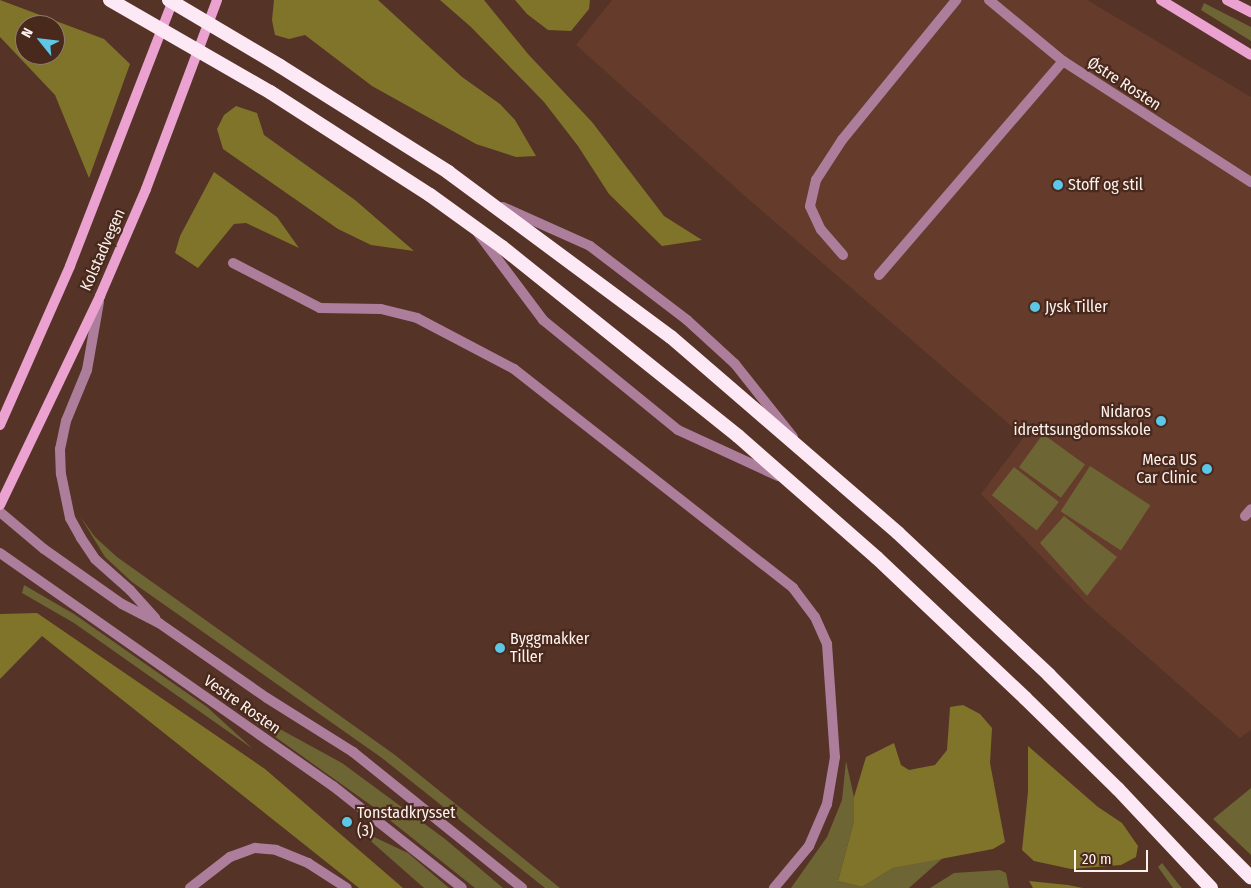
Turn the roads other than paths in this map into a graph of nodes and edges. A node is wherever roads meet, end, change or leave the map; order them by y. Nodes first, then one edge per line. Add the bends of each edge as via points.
1 (110, 0) edge
2 (168, 0) edge
3 (173, 0) edge
4 (217, 0) edge
5 (956, 0) edge
6 (989, 0) edge
7 (1161, 0) edge
8 (1227, 0) edge
9 (1251, 12) edge
10 (1251, 56) edge
11 (1063, 61) junction
12 (1251, 182) edge
13 (491, 202) junction
14 (473, 226) junction
15 (843, 255) dead end
16 (233, 263) dead end
17 (878, 275) dead end
18 (100, 296) junction
19 (0, 425) edge
20 (806, 453) junction
21 (789, 480) junction
22 (0, 505) edge
23 (0, 512) edge
24 (0, 553) edge
25 (158, 623) junction
26 (1251, 878) edge
27 (190, 888) edge
28 (347, 888) edge
29 (462, 888) edge
30 (522, 888) edge
31 (774, 888) edge
32 (1211, 888) edge

1 - 14 highway, bridge via 270,92
2 - 13 highway, bridge via 280,66
3 - 19 main road, Kolstadvegen via 70,266
4 - 18 main road, Kolstadvegen via 146,189
5 - 15 street via 842,140 816,180 810,206 821,230
6 - 11 street, Østre Rosten
7 - 10 main road
8 - 9 main road
11 - 12 street, Østre Rosten
11 - 17 street
13 - 20 highway via 671,337
13 - 20 street via 590,246 688,320 735,364
14 - 21 highway via 648,361
14 - 21 street via 543,320 670,424
16 - 31 street via 320,308 381,309 417,318 514,369 793,588 815,617 826,644 835,757 827,804 809,846
18 - 22 main road, Kolstadvegen
18 - 25 street, Vestre Rosten via 87,370 66,421 60,449 65,498 70,518 95,559 130,590
20 - 26 highway via 1049,675
21 - 32 highway via 1025,698 1118,789
23 - 25 street, Vestre Rosten via 44,549 122,604
24 - 29 street, Vestre Rosten via 333,786
25 - 30 street, Vestre Rosten via 353,752
27 - 28 street via 230,857 255,848 276,850 308,863

